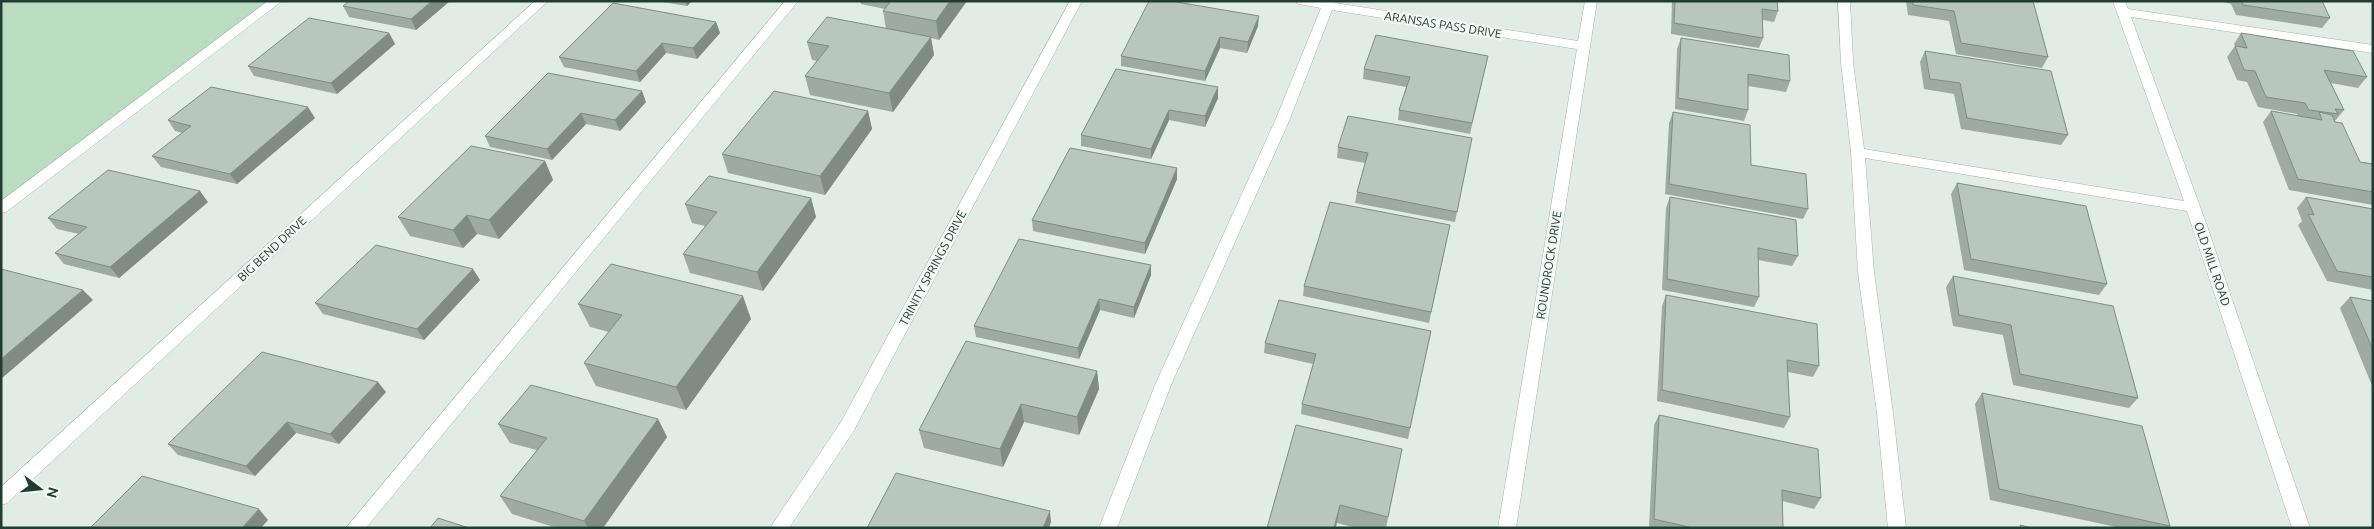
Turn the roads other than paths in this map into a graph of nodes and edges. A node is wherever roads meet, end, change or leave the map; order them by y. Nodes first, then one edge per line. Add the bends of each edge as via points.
1 (276, 1) edge
2 (542, 1) edge
3 (792, 1) edge
4 (1076, 1) edge
5 (1302, 1) edge
6 (1591, 1) edge
7 (1844, 1) edge
8 (1329, 4) edge
9 (2121, 7) edge
10 (1585, 46) junction
11 (2373, 49) edge
12 (1858, 152) junction
13 (1, 208) edge
14 (2193, 208) junction
15 (1, 498) edge
16 (355, 528) edge
17 (779, 528) edge
18 (1108, 528) edge
19 (1507, 528) edge
20 (1897, 528) edge
21 (2301, 528) edge

1 - 13 street
2 - 15 street, BIG BEND DRIVE
3 - 16 street
4 - 17 street, TRINITY SPRINGS DRIVE via 847,427
5 - 8 street, ARANSAS PASS DRIVE
6 - 10 street, ROUNDROCK DRIVE
7 - 12 street via 1847,62
8 - 10 street, ARANSAS PASS DRIVE
8 - 18 street via 1282,121 1162,386
9 - 11 street
9 - 14 street, OLD MILL ROAD
10 - 19 street, ROUNDROCK DRIVE
12 - 14 street
12 - 20 street via 1866,272
14 - 21 street, OLD MILL ROAD

